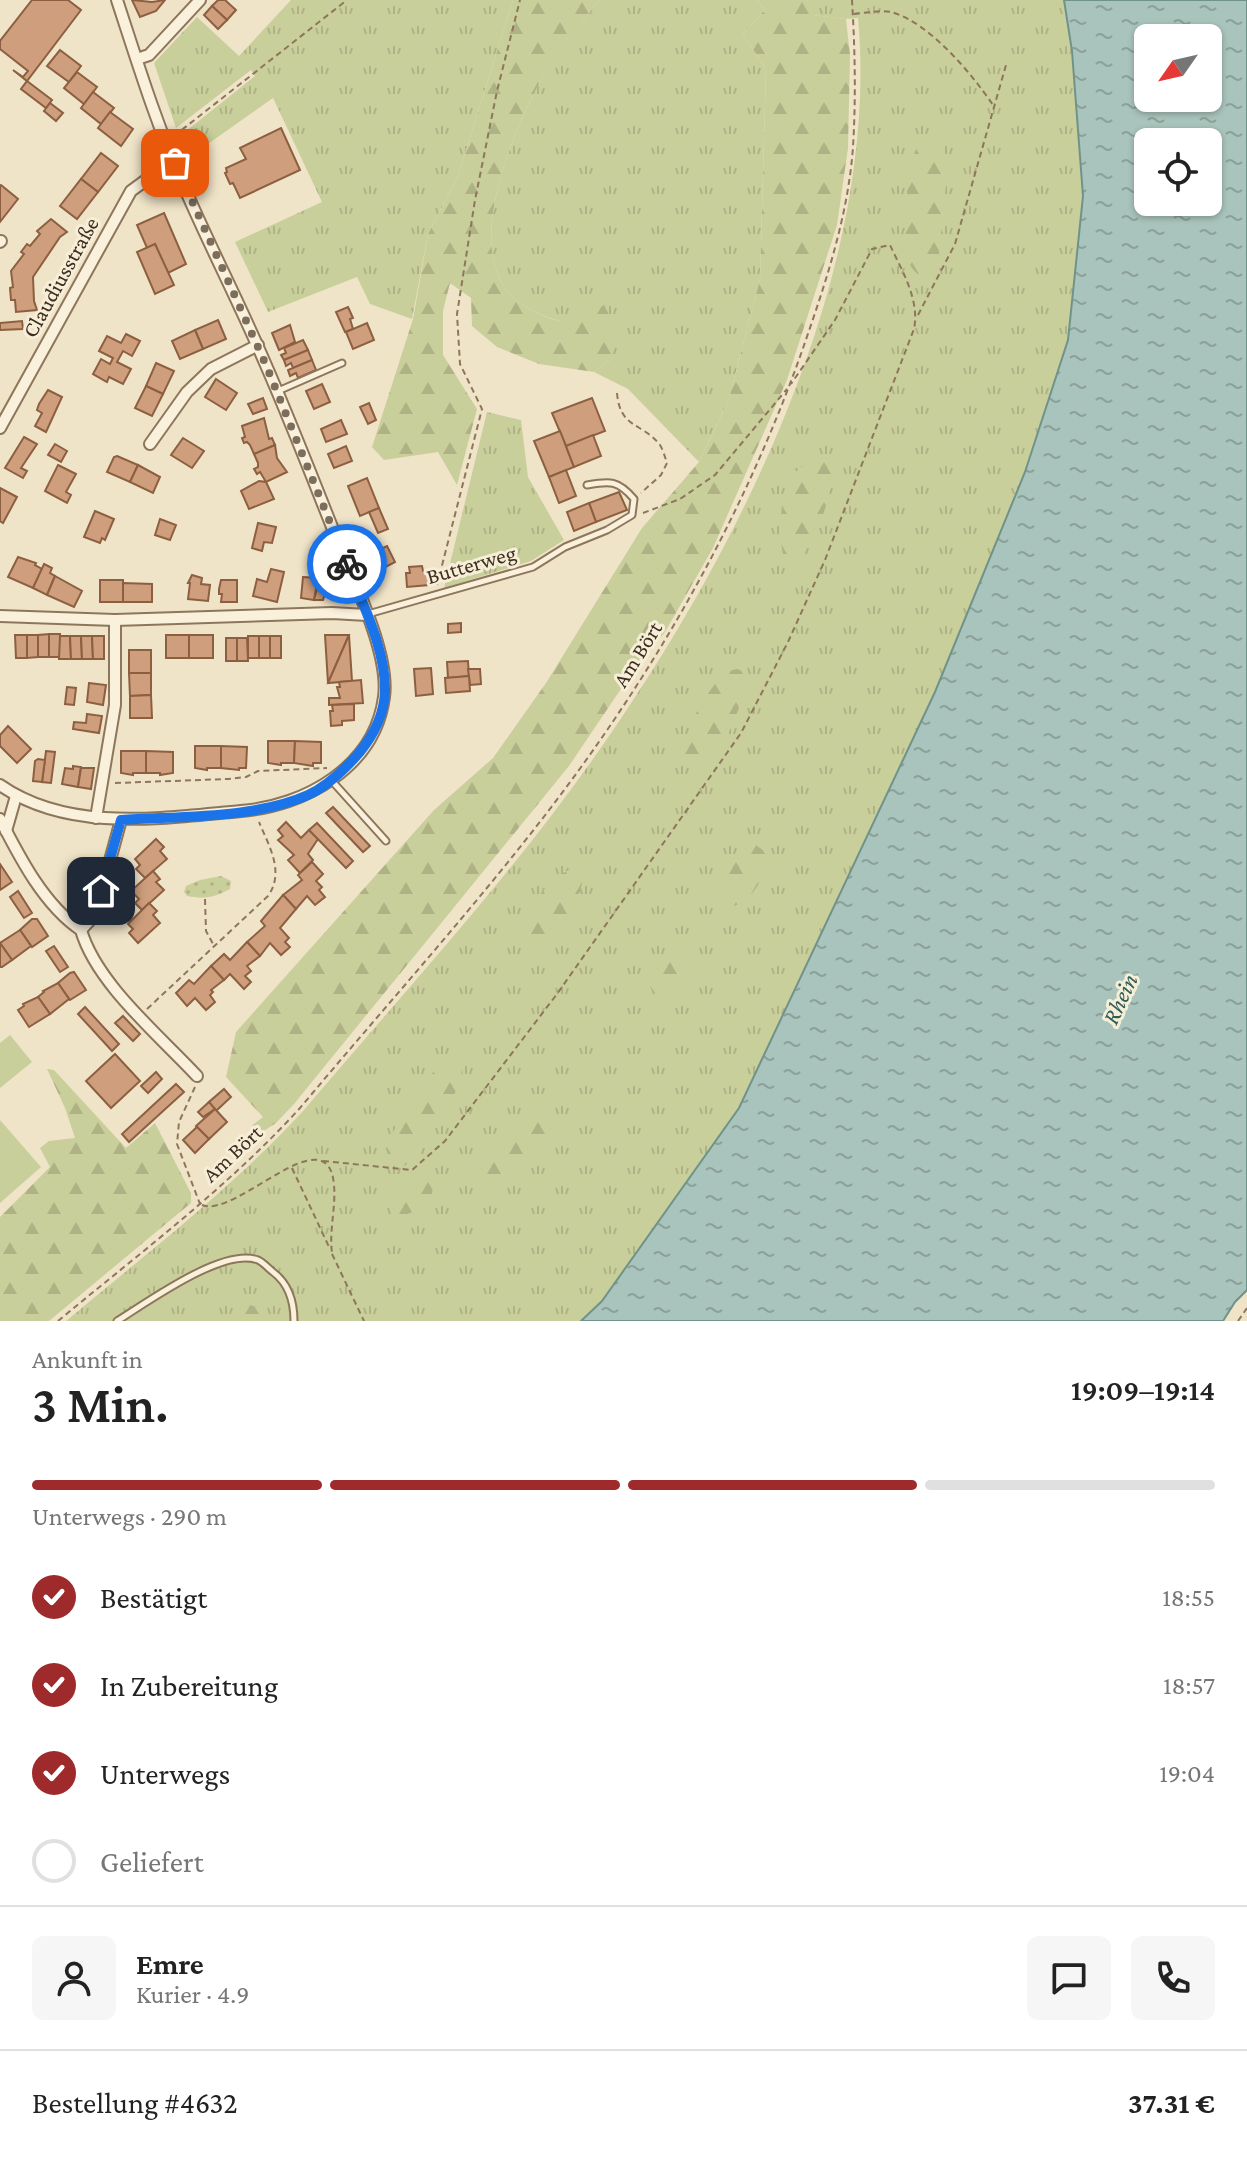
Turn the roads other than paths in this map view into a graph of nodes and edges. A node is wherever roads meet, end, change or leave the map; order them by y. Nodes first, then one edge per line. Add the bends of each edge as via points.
1 (117, 0) edge
2 (200, 0) edge
3 (137, 59) junction
4 (175, 163) junction
5 (258, 345) junction
6 (342, 363) dead end
7 (277, 391) junction
8 (0, 428) edge
9 (150, 444) dead end
10 (587, 485) dead end
11 (367, 615) junction
12 (0, 616) edge
13 (115, 620) junction
14 (331, 780) junction
15 (0, 785) edge
16 (16, 796) junction
17 (96, 818) junction
18 (0, 819) edge
19 (121, 820) junction
20 (6, 831) junction
21 (386, 841) dead end
22 (81, 930) junction
23 (197, 1076) road end
24 (117, 1321) edge
25 (294, 1321) edge

1 - 3 street
2 - 3 street via 149,55
3 - 4 street
4 - 5 street
4 - 8 street, Claudiusstraße via 131,191
5 - 7 street
5 - 9 street via 211,369 187,392
6 - 7 lane
7 - 11 street
10 - 11 lane, Butterweg via 609,481 626,489 634,499 632,515 533,567
11 - 13 street, Butterweg
11 - 14 street via 382,664 385,693 380,719 369,740
12 - 13 street, Butterweg
13 - 17 street via 115,705
14 - 19 street via 310,794 254,810
14 - 21 lane
15 - 16 street
16 - 17 street
16 - 20 street
17 - 19 street
18 - 20 street
19 - 22 street via 95,915
20 - 22 street via 63,918
22 - 23 street via 103,975
24 - 25 lane via 227,1260 258,1260 284,1280

